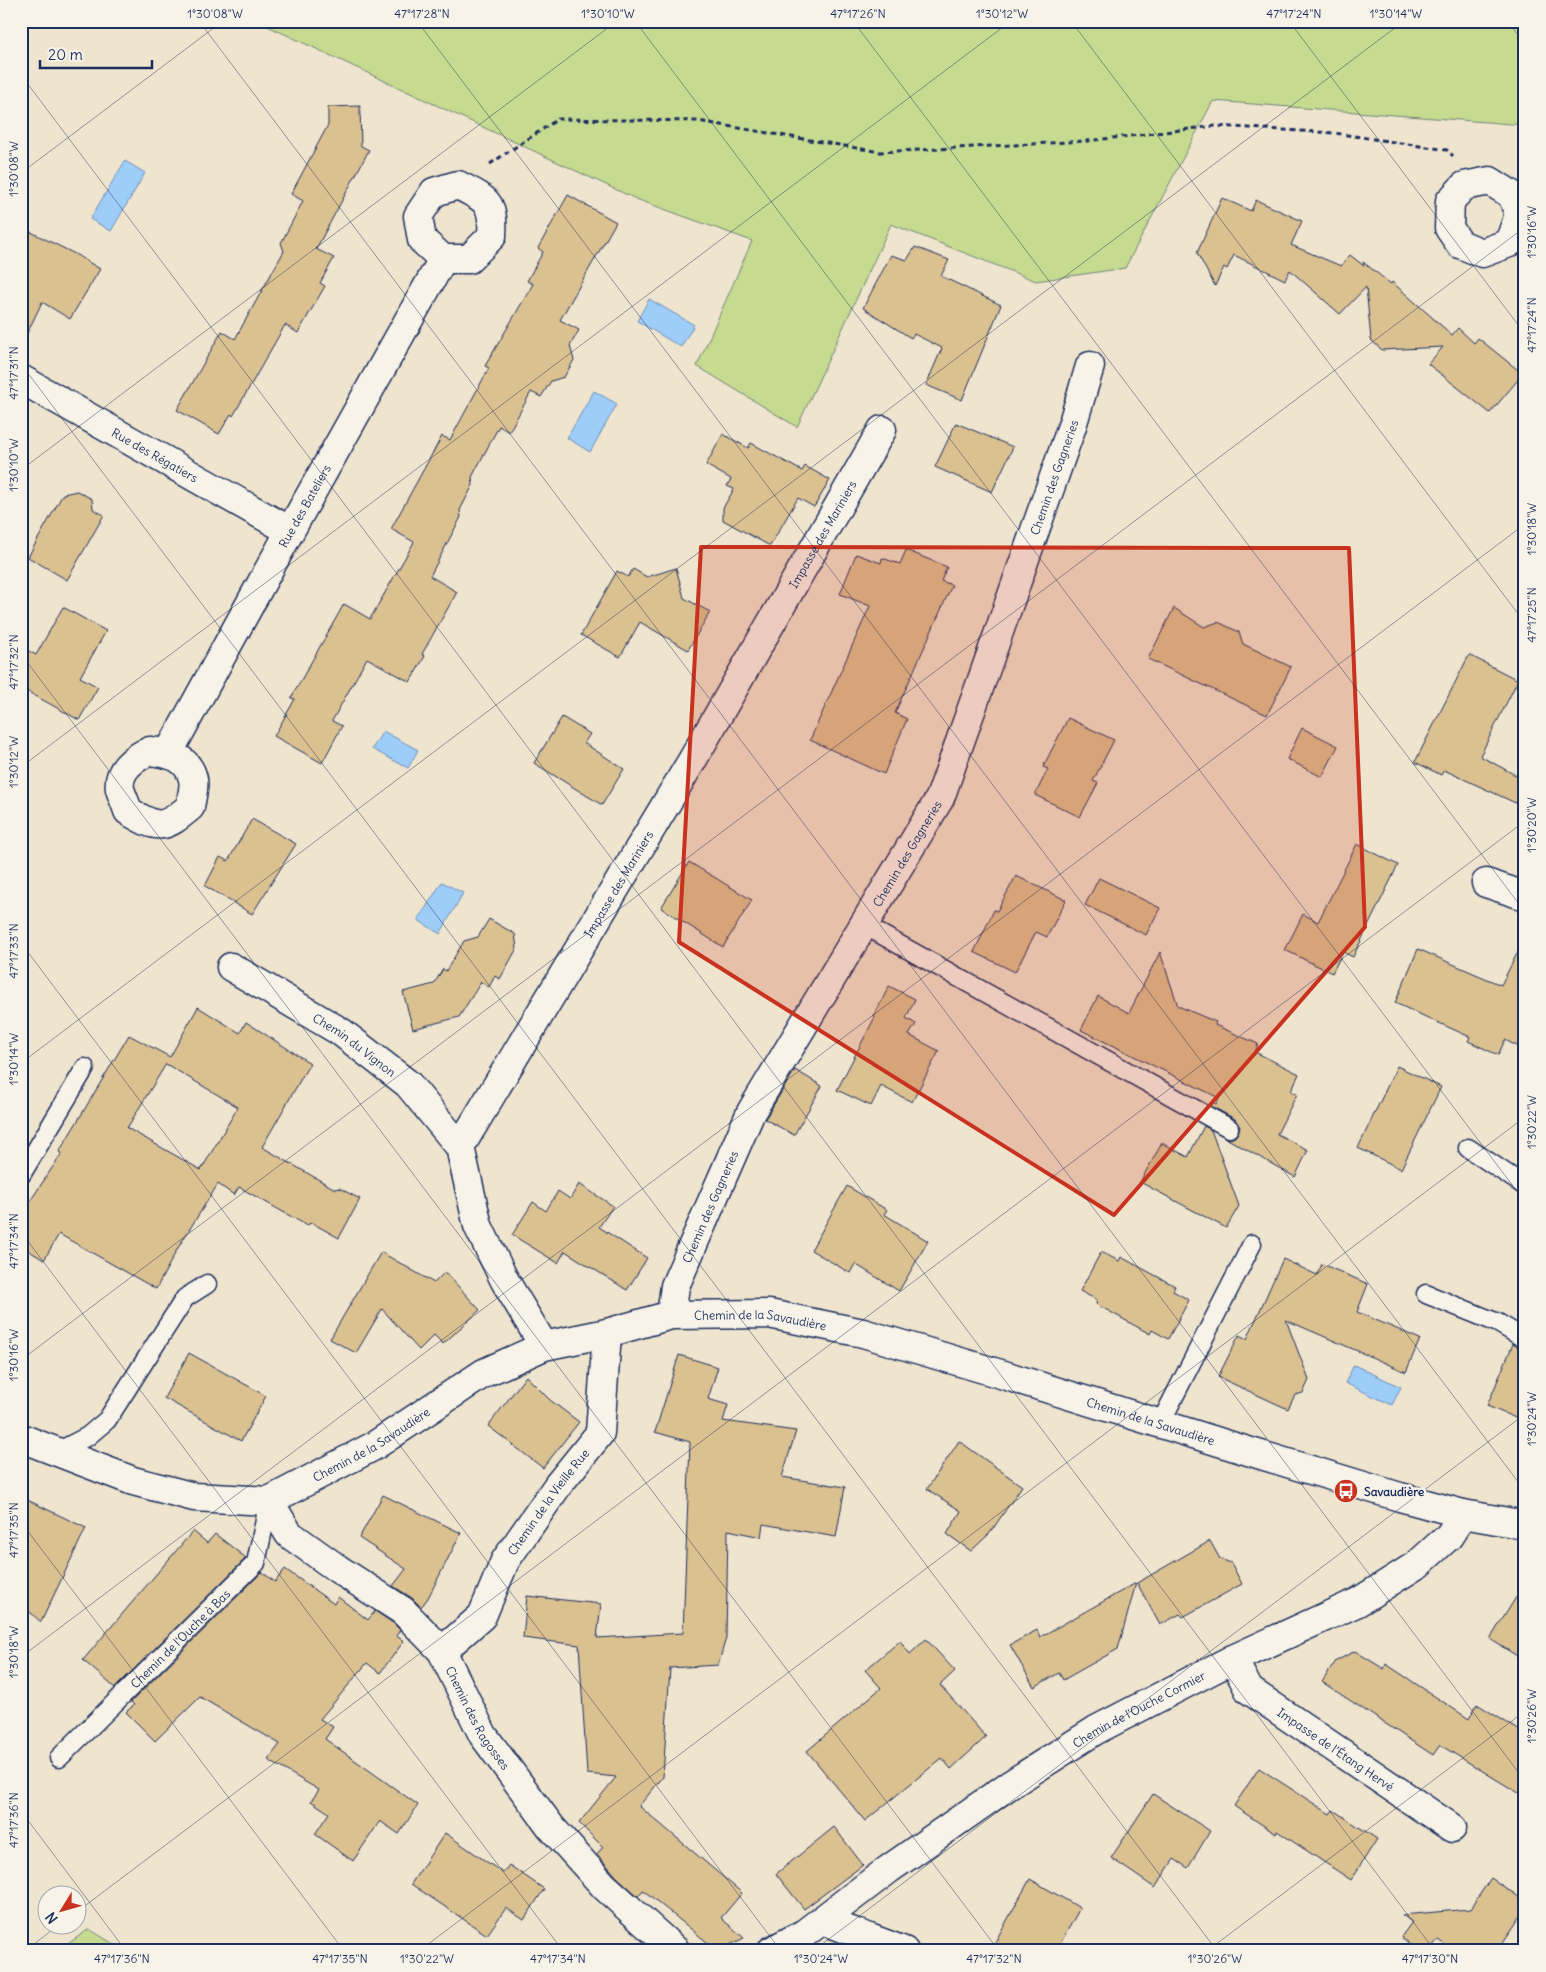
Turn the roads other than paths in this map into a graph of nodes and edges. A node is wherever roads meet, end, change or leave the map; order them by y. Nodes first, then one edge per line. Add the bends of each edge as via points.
1 (1522, 216) edge
2 (443, 259) junction
3 (1090, 366) dead end
4 (21, 379) edge
5 (882, 430) dead end
6 (290, 530) junction
7 (169, 752) dead end
8 (1486, 883) dead end
9 (1525, 896) edge
10 (864, 925) junction
11 (231, 967) dead end
12 (84, 1068) dead end
13 (1229, 1128) dead end
14 (460, 1147) junction
15 (1468, 1148) dead end
16 (21, 1175) edge
17 (1525, 1186) edge
18 (1252, 1244) dead end
19 (207, 1284) dead end
20 (1426, 1294) dead end
21 (671, 1315) junction
22 (607, 1333) junction
23 (1525, 1339) edge
24 (544, 1346) junction
25 (1160, 1424) junction
26 (21, 1438) edge
27 (57, 1452) junction
28 (269, 1501) junction
29 (1463, 1514) junction
30 (1525, 1525) edge
31 (442, 1651) junction
32 (1233, 1659) junction
33 (60, 1758) dead end
34 (1452, 1828) dead end
35 (822, 1920) junction
36 (676, 1951) edge
37 (772, 1951) edge
38 (904, 1951) edge

1 - 1 street via 1512,195 1490,181 1464,186 1450,201 1449,228 1460,244 1482,253 1509,243
2 - 2 street via 422,240 418,216 434,192 458,185 486,200 493,217 492,236 469,259
2 - 6 street, Rue des Bateliers
3 - 10 street, Chemin des Gagneries via 1072,426 940,798
4 - 6 street, Rue des Régatiers
5 - 14 street, Impasse des Mariniers via 693,759
6 - 7 street, Rue des Bateliers
8 - 9 street
10 - 13 lane
10 - 21 street, Chemin des Gagneries via 751,1112 674,1286
11 - 14 street, Chemin du Vignon via 341,1032 408,1084
12 - 16 lane
14 - 24 street via 478,1226
15 - 17 lane
18 - 25 lane
19 - 27 lane via 185,1298 107,1420 88,1436
20 - 23 lane via 1498,1323
21 - 22 street, Chemin de la Savaudière
21 - 25 street, Chemin de la Savaudière via 769,1314 862,1333
22 - 24 street, Chemin de la Savaudière
22 - 31 street, Chemin de la Vieille Rue via 600,1433 558,1485 505,1561 482,1616
24 - 28 street, Chemin de la Savaudière via 484,1373 374,1446
25 - 29 street, Chemin de la Savaudière
26 - 27 street
27 - 28 street via 133,1481 194,1497
28 - 31 street, Chemin des Ragosses via 290,1534 403,1611
28 - 33 lane, Chemin de l'Ouche à Bas via 256,1562
29 - 30 street, Chemin de la Savaudière
29 - 32 street, Chemin de l'Ouche Cormier via 1449,1536 1418,1564 1358,1602
31 - 36 street, Chemin des Ragosses via 483,1736 551,1827 604,1886
32 - 34 street, Impasse de l’Étang Hervé via 1249,1690
32 - 35 street, Chemin de l'Ouche Cormier via 1096,1730 897,1864
35 - 37 street, Chemin de l'Ouche Cormier
35 - 38 street

